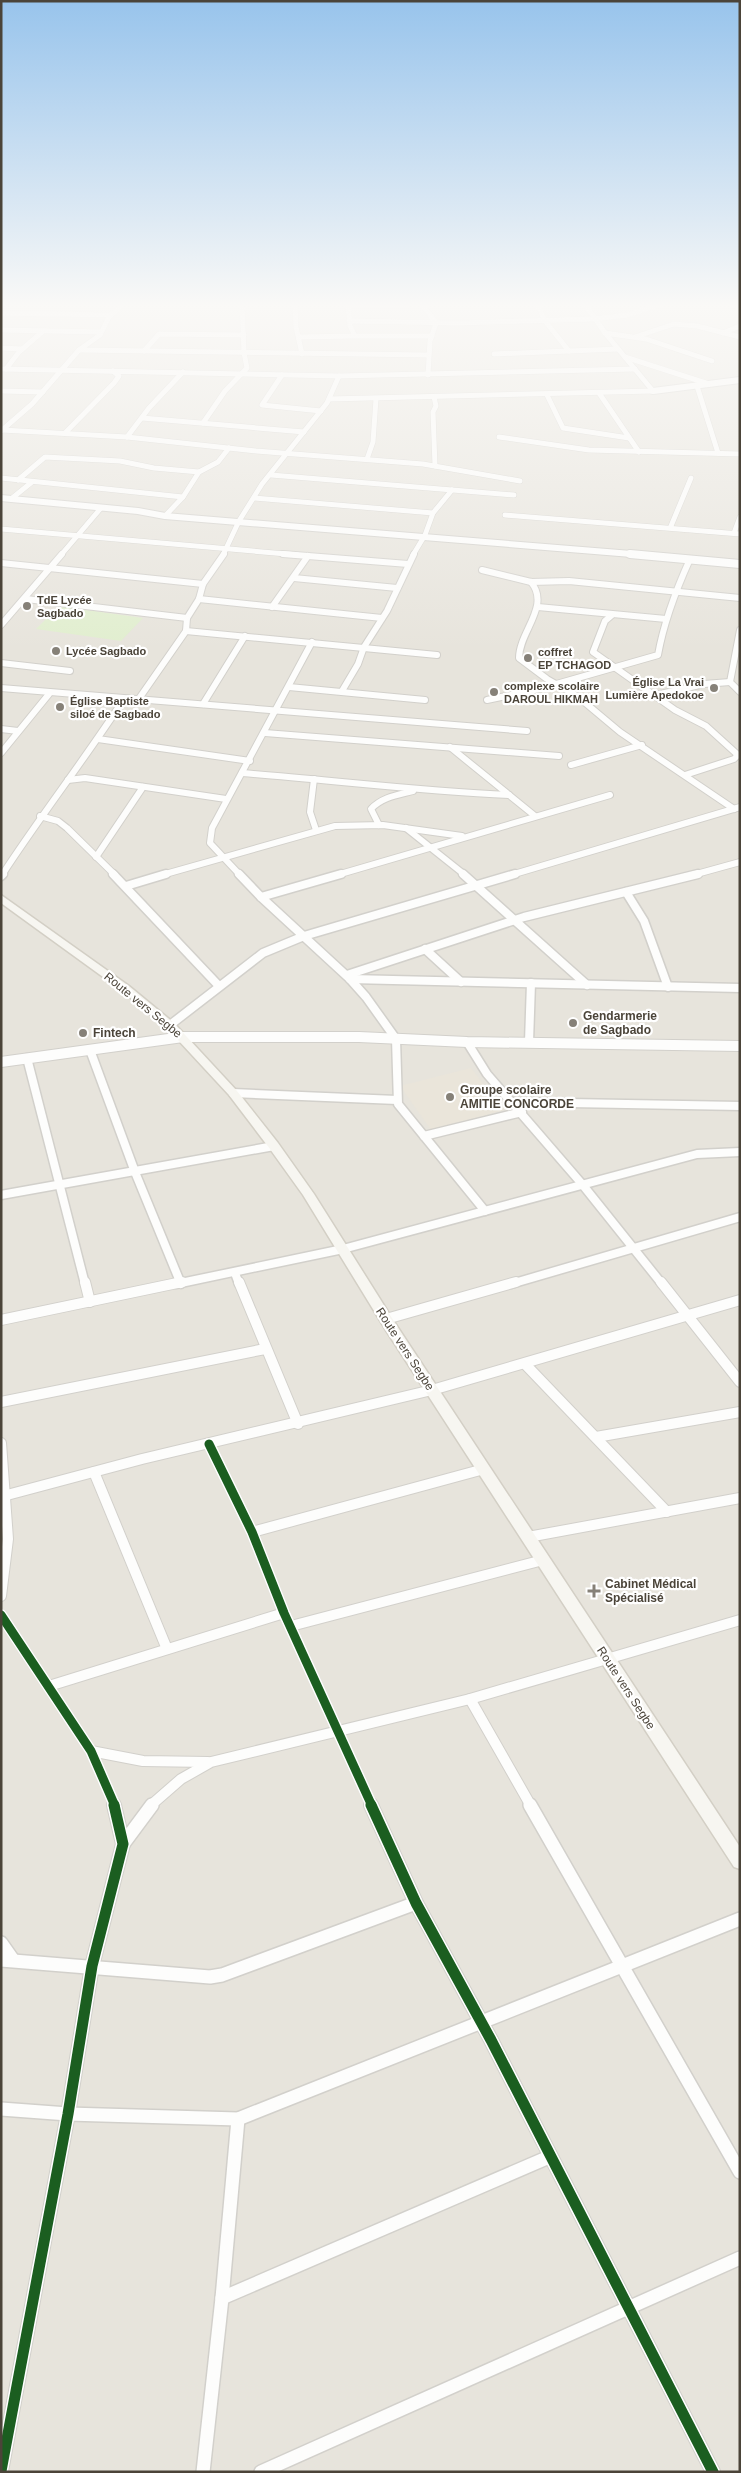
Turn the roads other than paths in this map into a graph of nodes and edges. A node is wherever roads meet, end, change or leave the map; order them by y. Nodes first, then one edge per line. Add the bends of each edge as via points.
1 (13, 419) edge
2 (80, 419) edge
3 (141, 419) edge
4 (159, 419) edge
5 (205, 419) edge
6 (314, 419) edge
7 (375, 419) edge
8 (433, 419) edge
9 (559, 419) edge
10 (617, 419) edge
11 (707, 419) edge
12 (203, 423) junction
13 (2, 430) edge
14 (304, 432) junction
15 (65, 433) junction
16 (127, 437) junction
17 (499, 437) dead end
18 (630, 438) junction
19 (229, 448) junction
20 (639, 452) junction
21 (288, 453) junction
22 (718, 453) junction
23 (740, 454) edge
24 (367, 459) junction
25 (435, 466) junction
26 (199, 472) junction
27 (270, 475) junction
28 (1, 478) edge
29 (691, 478) dead end
30 (18, 480) junction
31 (520, 481) dead end
32 (32, 482) junction
33 (452, 490) junction
34 (514, 495) dead end
35 (183, 497) junction
36 (1, 498) edge
37 (254, 498) junction
38 (11, 499) junction
39 (101, 508) junction
40 (433, 513) junction
41 (505, 514) dead end
42 (166, 516) junction
43 (740, 517) edge
44 (239, 521) junction
45 (671, 526) junction
46 (1, 528) edge
47 (737, 533) edge
48 (426, 535) junction
49 (77, 537) junction
50 (227, 549) junction
51 (308, 556) junction
52 (690, 559) junction
53 (1, 563) edge
54 (408, 564) junction
55 (740, 564) edge
56 (51, 568) junction
57 (482, 570) dead end
58 (294, 578) junction
59 (531, 582) junction
60 (203, 584) junction
61 (397, 588) junction
62 (676, 591) junction
63 (740, 598) edge
64 (26, 599) junction
65 (199, 599) junction
66 (272, 607) junction
67 (538, 607) junction
68 (612, 615) junction
69 (187, 618) junction
70 (382, 618) junction
71 (666, 619) junction
72 (1, 625) edge
73 (740, 630) edge
74 (186, 631) junction
75 (245, 636) junction
76 (739, 639) edge
77 (312, 642) junction
78 (364, 647) junction
79 (437, 655) dead end
80 (1, 663) edge
81 (617, 668) junction
82 (70, 671) dead end
83 (730, 682) junction
84 (556, 685) junction
85 (289, 687) junction
86 (1, 688) edge
87 (342, 692) junction
88 (740, 692) edge
89 (49, 694) junction
90 (656, 695) junction
91 (124, 699) junction
92 (138, 700) junction
93 (425, 700) dead end
94 (487, 700) dead end
95 (203, 704) junction
96 (278, 709) junction
97 (1, 729) edge
98 (18, 730) junction
99 (527, 731) dead end
100 (265, 733) junction
101 (98, 739) junction
102 (642, 745) junction
103 (450, 747) junction
104 (737, 750) edge
105 (1, 753) edge
106 (559, 756) dead end
107 (250, 761) junction
108 (571, 765) dead end
109 (242, 773) junction
110 (685, 775) junction
111 (68, 780) junction
112 (314, 780) junction
113 (143, 787) junction
114 (416, 790) junction
115 (509, 794) junction
116 (610, 795) dead end
117 (226, 799) junction
118 (737, 808) edge
119 (40, 816) junction
120 (535, 816) junction
121 (378, 825) junction
122 (404, 826) junction
123 (316, 830) junction
124 (465, 836) junction
125 (430, 846) junction
126 (96, 857) junction
127 (222, 857) junction
128 (740, 862) edge
129 (1, 876) edge
130 (476, 884) junction
131 (126, 886) junction
132 (626, 892) junction
133 (261, 897) junction
134 (1, 898) edge
135 (516, 920) junction
136 (304, 936) junction
137 (425, 949) junction
138 (348, 977) junction
139 (461, 982) junction
140 (530, 984) junction
141 (586, 985) junction
142 (219, 986) junction
143 (668, 987) junction
144 (740, 988) edge
145 (170, 1024) junction
146 (183, 1037) junction
147 (396, 1038) junction
148 (467, 1042) junction
149 (529, 1042) junction
150 (740, 1046) edge
151 (90, 1050) junction
152 (28, 1058) junction
153 (1, 1062) edge
154 (233, 1093) junction
155 (397, 1100) junction
156 (513, 1102) junction
157 (740, 1106) edge
158 (522, 1112) junction
159 (424, 1136) junction
160 (274, 1146) junction
161 (740, 1152) edge
162 (135, 1172) junction
163 (61, 1184) junction
164 (582, 1184) junction
165 (1, 1195) edge
166 (484, 1211) junction
167 (740, 1217) edge
168 (343, 1249) junction
169 (634, 1250) junction
170 (235, 1273) junction
171 (181, 1284) junction
172 (740, 1300) edge
173 (90, 1302) junction
174 (686, 1314) junction
175 (386, 1319) junction
176 (1, 1320) edge
177 (265, 1349) junction
178 (525, 1364) junction
179 (740, 1382) edge
180 (432, 1390) junction
181 (1, 1402) edge
182 (740, 1412) edge
183 (298, 1424) junction
184 (596, 1437) junction
185 (1, 1443) edge
186 (210, 1444) junction
187 (484, 1470) junction
188 (94, 1472) junction
189 (8, 1495) junction
190 (740, 1498) edge
191 (667, 1512) junction
192 (252, 1532) junction
193 (528, 1537) junction
194 (542, 1560) junction
195 (1, 1596) edge
196 (284, 1613) junction
197 (1, 1615) edge
198 (739, 1621) edge
199 (291, 1626) junction
200 (5, 1630) edge
201 (167, 1649) junction
202 (606, 1657) junction
203 (49, 1686) junction
204 (470, 1699) junction
205 (338, 1731) junction
206 (91, 1751) junction
207 (211, 1762) junction
208 (123, 1844) junction
209 (740, 1862) edge
210 (416, 1903) junction
211 (740, 1919) edge
212 (1, 1943) edge
213 (7, 1960) edge
214 (92, 1966) junction
215 (623, 1966) junction
216 (481, 2022) junction
217 (1, 2109) edge
218 (68, 2114) junction
219 (238, 2119) junction
220 (549, 2157) junction
221 (740, 2172) edge
222 (740, 2258) edge
223 (222, 2298) junction
224 (627, 2307) junction
225 (1, 2471) edge
226 (203, 2472) edge
227 (261, 2472) edge
228 (713, 2472) edge

1 - 13 street
2 - 15 street
3 - 16 street
4 - 12 street
5 - 12 street
6 - 14 street
7 - 24 street via 373,441
8 - 25 street
9 - 18 street via 563,428
10 - 18 street
11 - 22 street
12 - 14 street
13 - 15 street
14 - 21 street
15 - 16 street
16 - 19 street
17 - 20 street via 582,450
18 - 20 street
19 - 21 street
19 - 26 street via 218,462
20 - 22 street
21 - 24 street
21 - 27 street
22 - 23 street
24 - 25 street
25 - 31 street
26 - 30 street via 154,468 150,464 133,462 45,457
26 - 35 street
27 - 33 street
27 - 37 street
28 - 30 street
29 - 45 street
30 - 32 street
32 - 35 street
32 - 38 street
33 - 34 street
33 - 40 street
35 - 42 street
36 - 38 street
37 - 40 street
37 - 44 street
38 - 39 street
39 - 42 street
39 - 49 street
40 - 48 street
41 - 45 street
42 - 44 street
43 - 47 street
44 - 48 street
44 - 50 street
45 - 47 street
46 - 49 street
48 - 52 street
48 - 54 street
49 - 50 street
49 - 56 street
50 - 51 street
50 - 60 street
51 - 54 street
51 - 58 street
52 - 55 street
52 - 62 street
53 - 56 street
54 - 61 street
56 - 60 street
56 - 64 street
57 - 59 street
58 - 61 street
58 - 66 street
59 - 62 street via 569,581
59 - 67 street via 539,589
60 - 65 street
61 - 70 street
62 - 63 street
62 - 71 street
64 - 69 street
64 - 72 street
65 - 66 street
65 - 69 street
66 - 70 street
67 - 68 street
67 - 84 street via 520,643 518,656
68 - 71 street
68 - 81 street via 605,621 592,650
69 - 74 street
70 - 78 street
71 - 81 street via 658,655
73 - 76 street
74 - 75 street
74 - 92 street
75 - 77 street
75 - 95 street
76 - 83 street
77 - 78 street
77 - 85 street
78 - 79 street
78 - 87 street
80 - 82 street
81 - 84 street
81 - 90 street
83 - 88 street
83 - 90 street via 704,684
84 - 94 street
84 - 102 street via 577,696 615,728
85 - 87 street
85 - 96 street
86 - 89 street
87 - 93 street
89 - 91 street
89 - 98 street
90 - 104 street
91 - 92 street
91 - 101 street
92 - 95 street
95 - 96 street
96 - 99 street
96 - 100 street
97 - 98 street
98 - 105 street
100 - 103 street
100 - 107 street
101 - 107 street
101 - 111 street
102 - 108 street
102 - 110 street
103 - 106 street
103 - 115 street
104 - 110 street via 738,755 734,759
107 - 109 street
109 - 112 street
109 - 117 street
110 - 118 street
111 - 113 street via 90,779
111 - 119 street
112 - 114 street
112 - 123 street via 310,812
113 - 117 street
113 - 126 street
114 - 115 street
114 - 121 street via 387,798 373,806
115 - 120 street
116 - 120 street
117 - 127 street via 209,837
118 - 130 street
119 - 126 street via 58,821
119 - 129 street
120 - 124 street
121 - 122 street
121 - 123 street via 351,824
122 - 124 street
122 - 125 street
123 - 127 street
124 - 125 street
125 - 130 street
125 - 133 street
126 - 131 street
127 - 131 street
127 - 133 street
128 - 132 street
130 - 135 street
130 - 136 street
131 - 142 street
132 - 135 street
132 - 143 street via 644,921
133 - 136 street
134 - 145 main road, Route vers Segbe
135 - 137 street
135 - 141 street
136 - 138 street
136 - 142 street via 263,953
137 - 138 street
137 - 139 street
138 - 139 street
138 - 147 street
139 - 140 street
140 - 141 street
140 - 149 street
141 - 143 street
142 - 145 street
143 - 144 street
145 - 146 main road, Route vers Segbe
146 - 147 street
146 - 151 street
146 - 154 main road, Route vers Segbe
147 - 148 street
147 - 155 street
148 - 149 street
148 - 156 street via 481,1067
149 - 150 street
151 - 152 street
151 - 162 street
152 - 153 street
152 - 163 street
154 - 155 street
154 - 160 main road, Route vers Segbe
155 - 159 street
156 - 157 street
156 - 158 street
158 - 159 street
158 - 164 street
159 - 166 street
160 - 162 street
160 - 168 main road, Route vers Segbe
161 - 164 street via 697,1154
162 - 163 street
162 - 171 street
163 - 165 street
163 - 173 street
164 - 166 street
164 - 169 street
166 - 168 street
167 - 169 street
168 - 170 street
168 - 175 main road, Route vers Segbe
169 - 174 street
169 - 175 street
170 - 171 street
170 - 177 street
171 - 173 street
172 - 174 street
173 - 176 street
174 - 178 street
174 - 179 street
175 - 180 main road, Route vers Segbe
177 - 181 street
177 - 183 street
178 - 180 street
178 - 184 street
180 - 183 street
180 - 187 main road, Route vers Segbe
182 - 184 street
183 - 186 street
184 - 191 street
185 - 189 street
186 - 188 street
186 - 192 street
187 - 192 street
187 - 193 main road, Route vers Segbe
188 - 189 street
188 - 201 street
189 - 195 street via 8,1555
190 - 191 street
191 - 193 street
192 - 196 street
193 - 194 main road, Route vers Segbe
194 - 199 street
194 - 202 main road, Route vers Segbe
196 - 199 street
196 - 201 street
197 - 200 street
198 - 202 street
199 - 205 street
200 - 203 street
201 - 203 street
202 - 204 street
202 - 209 main road, Route vers Segbe
203 - 206 street
204 - 205 street
204 - 215 street
205 - 207 street
205 - 210 street
206 - 207 street via 142,1761
206 - 208 street via 116,1809
207 - 208 street via 188,1773 158,1796
208 - 214 street
210 - 214 street via 222,1975
210 - 216 street
211 - 215 street
212 - 213 street
213 - 214 street
214 - 218 street
215 - 216 street
215 - 221 street
216 - 219 street
216 - 220 street
217 - 218 street
218 - 219 street
218 - 225 street
219 - 223 street
220 - 223 street
220 - 224 street
222 - 224 street
223 - 226 street
224 - 227 street
224 - 228 street

